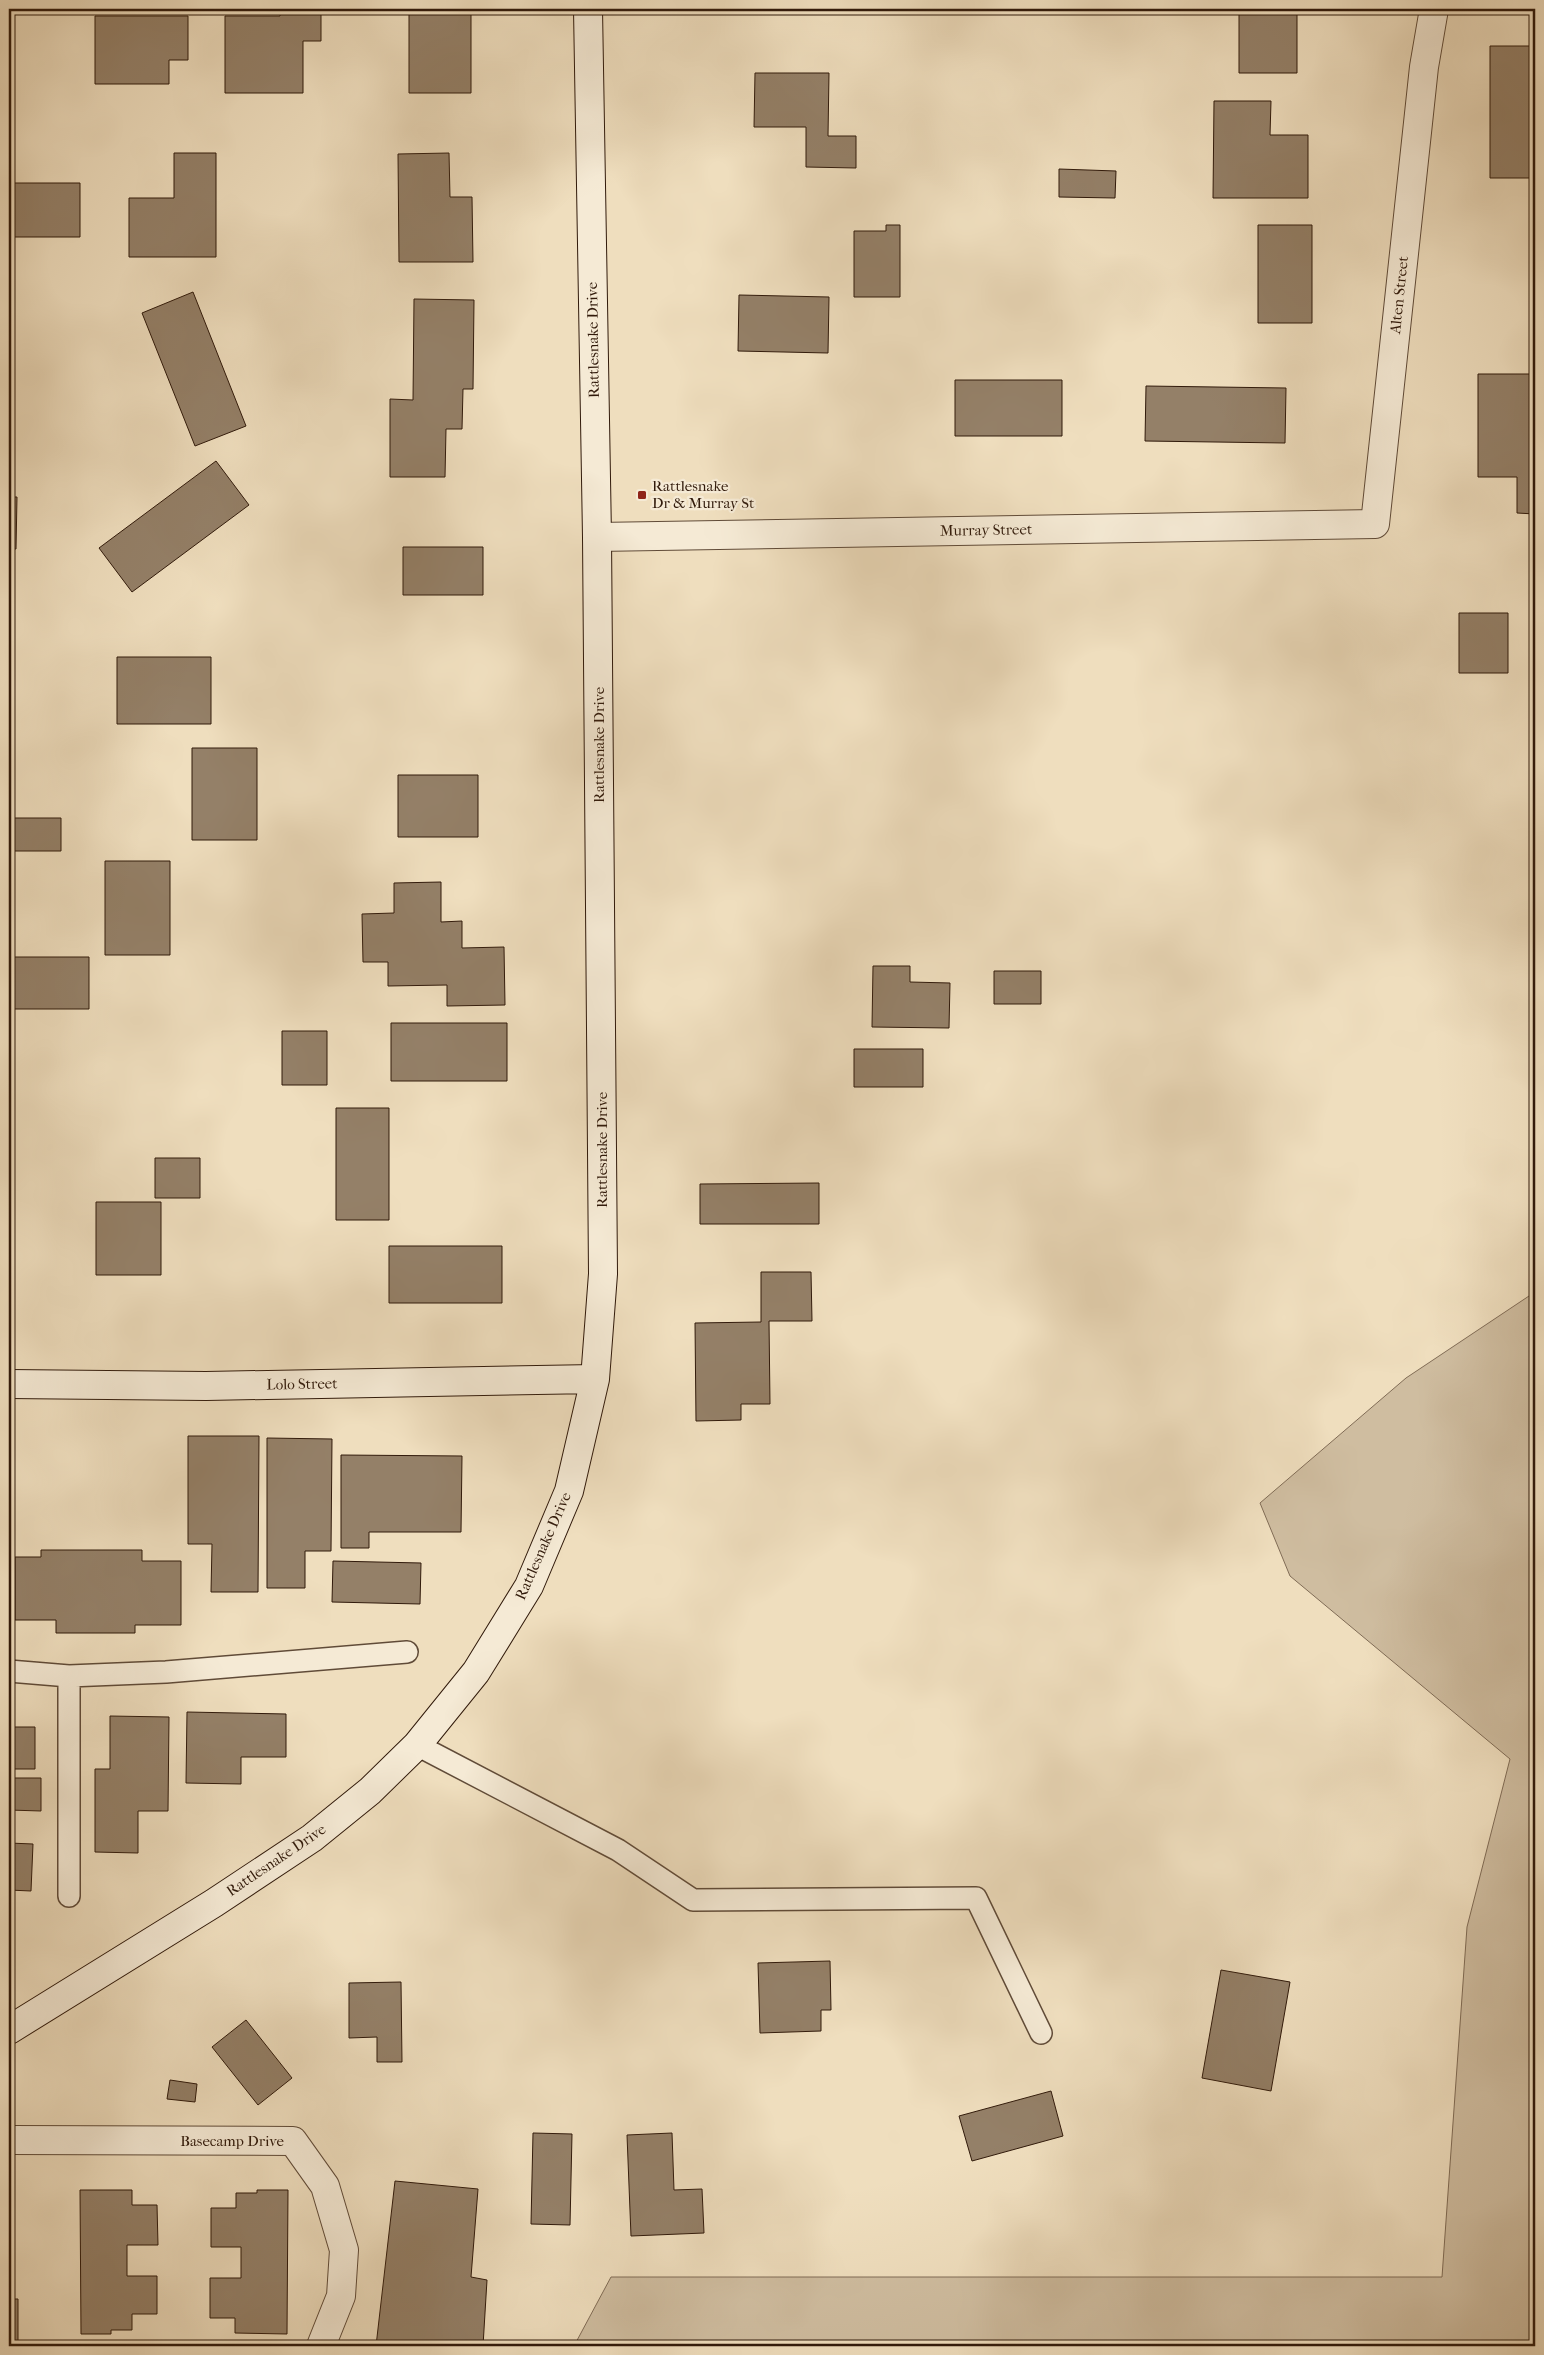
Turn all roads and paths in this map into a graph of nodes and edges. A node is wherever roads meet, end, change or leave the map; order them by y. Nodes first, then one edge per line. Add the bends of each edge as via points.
1 (588, 9) edge
2 (1434, 9) edge
3 (1375, 524) joint
4 (597, 536) junction
5 (595, 1379) junction
6 (9, 1384) edge
7 (407, 1652) dead end
8 (9, 1671) edge
9 (68, 1676) junction
10 (417, 1745) junction
11 (69, 1896) dead end
12 (9, 2030) edge
13 (1041, 2033) dead end
14 (9, 2140) edge
15 (321, 2346) edge

1 - 4 street, Rattlesnake Drive
2 - 3 street, Alten Street via 1424,67
3 - 4 street, Murray Street
4 - 5 street, Rattlesnake Drive via 603,1274
5 - 6 street, Lolo Street via 206,1386
5 - 10 street, Rattlesnake Drive via 569,1491 529,1586 476,1672
7 - 9 lane via 166,1672
8 - 9 lane
9 - 11 lane
10 - 12 street, Rattlesnake Drive via 370,1792 312,1838
10 - 13 lane via 618,1850 693,1900 976,1898
14 - 15 street, Basecamp Drive via 293,2141 325,2186 344,2250 342,2296

